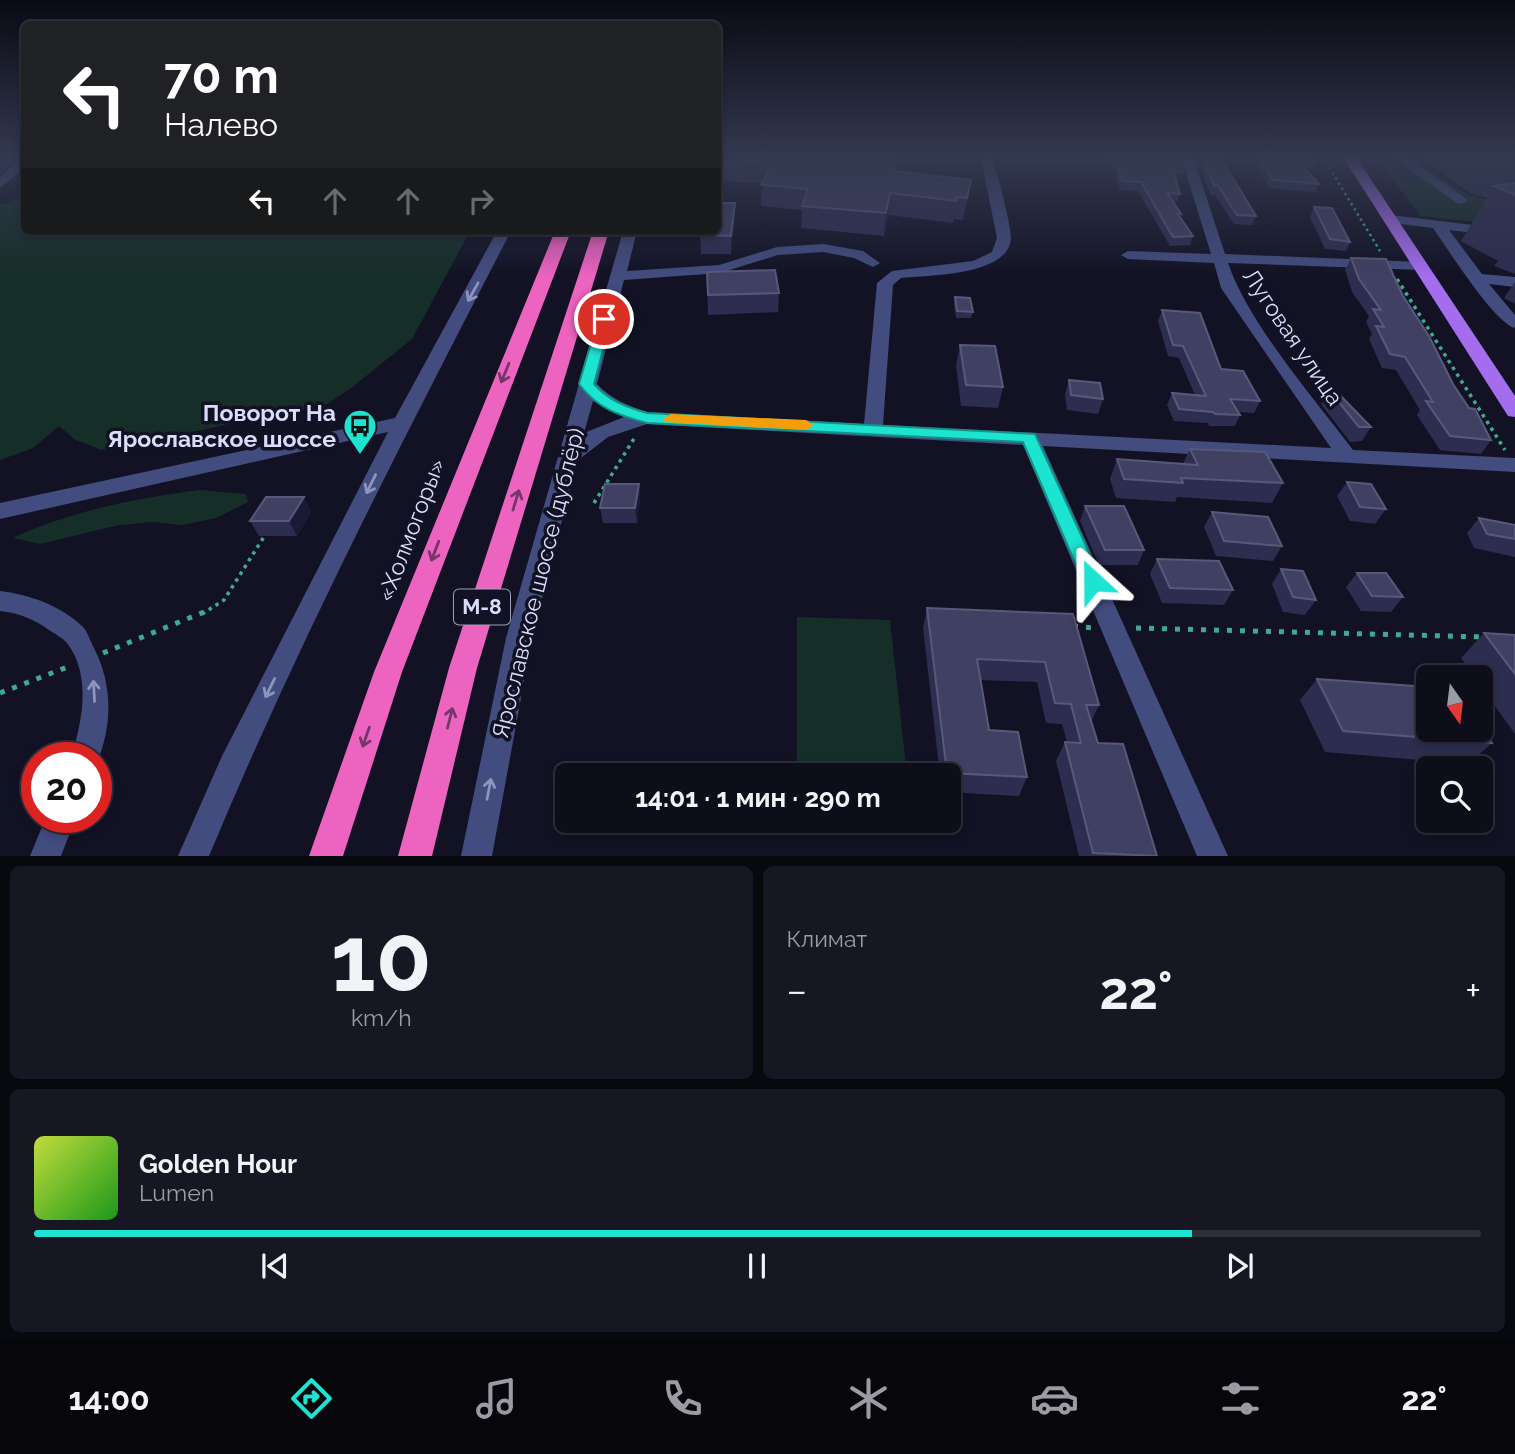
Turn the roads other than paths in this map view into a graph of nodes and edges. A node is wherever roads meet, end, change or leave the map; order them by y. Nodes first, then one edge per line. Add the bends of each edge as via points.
1 (995, 197) edge
2 (1199, 197) edge
3 (1375, 197) edge
4 (1457, 197) edge
5 (1462, 200) dead end
6 (1390, 219) junction
7 (1437, 224) junction
8 (1515, 234) edge
9 (502, 235) edge
10 (508, 235) edge
11 (560, 235) edge
12 (600, 235) edge
13 (630, 235) edge
14 (1128, 255) dead end
15 (492, 258) junction
16 (1218, 258) junction
17 (873, 263) dead end
18 (1420, 266) junction
19 (616, 276) junction
20 (1477, 278) junction
21 (1515, 282) edge
22 (1515, 323) edge
23 (587, 384) junction
24 (1515, 411) edge
25 (402, 423) junction
26 (646, 425) junction
27 (873, 428) junction
28 (1029, 437) junction
29 (1347, 456) junction
30 (564, 464) junction
31 (1514, 465) edge
32 (0, 511) edge
33 (0, 601) edge
34 (90, 742) edge
35 (54, 833) edge
36 (45, 856) edge
37 (193, 856) edge
38 (326, 856) edge
39 (415, 856) edge
40 (476, 856) edge
41 (1213, 856) edge

1 - 27 street via 1004,238 998,254 976,265 897,274 885,283
2 - 16 street, Луговая улица
3 - 6 main road
4 - 5 street
6 - 7 street
6 - 18 main road
7 - 8 street
7 - 20 street
9 - 15 street
10 - 15 street
11 -> 38 highway, «Холмогоры» / М-8 via 388,672
39 -> 12 highway, М-8 via 463,668
13 - 19 street, Ярославское шоссе (дублёр)
14 - 16 street
15 -> 25 street
16 - 18 street
16 - 29 street, Луговая улица via 1236,299
17 - 19 street via 858,254 812,249 777,251 720,270
18 - 24 main road
19 - 23 street, Ярославское шоссе (дублёр)
20 - 21 street
20 - 22 street
23 - 26 street via 598,398
23 - 30 street, Ярославское шоссе (дублёр)
25 - 32 street
25 -> 37 street via 232,766
26 - 27 street
26 - 30 street via 622,423 599,432 581,443
27 - 28 street
28 - 29 street
28 - 41 street via 1105,628
29 - 31 street
40 -> 30 street, Ярославское шоссе (дублёр) via 519,638
34 -> 33 street via 95,724 95,684 75,635 20,603
35 - 36 street

